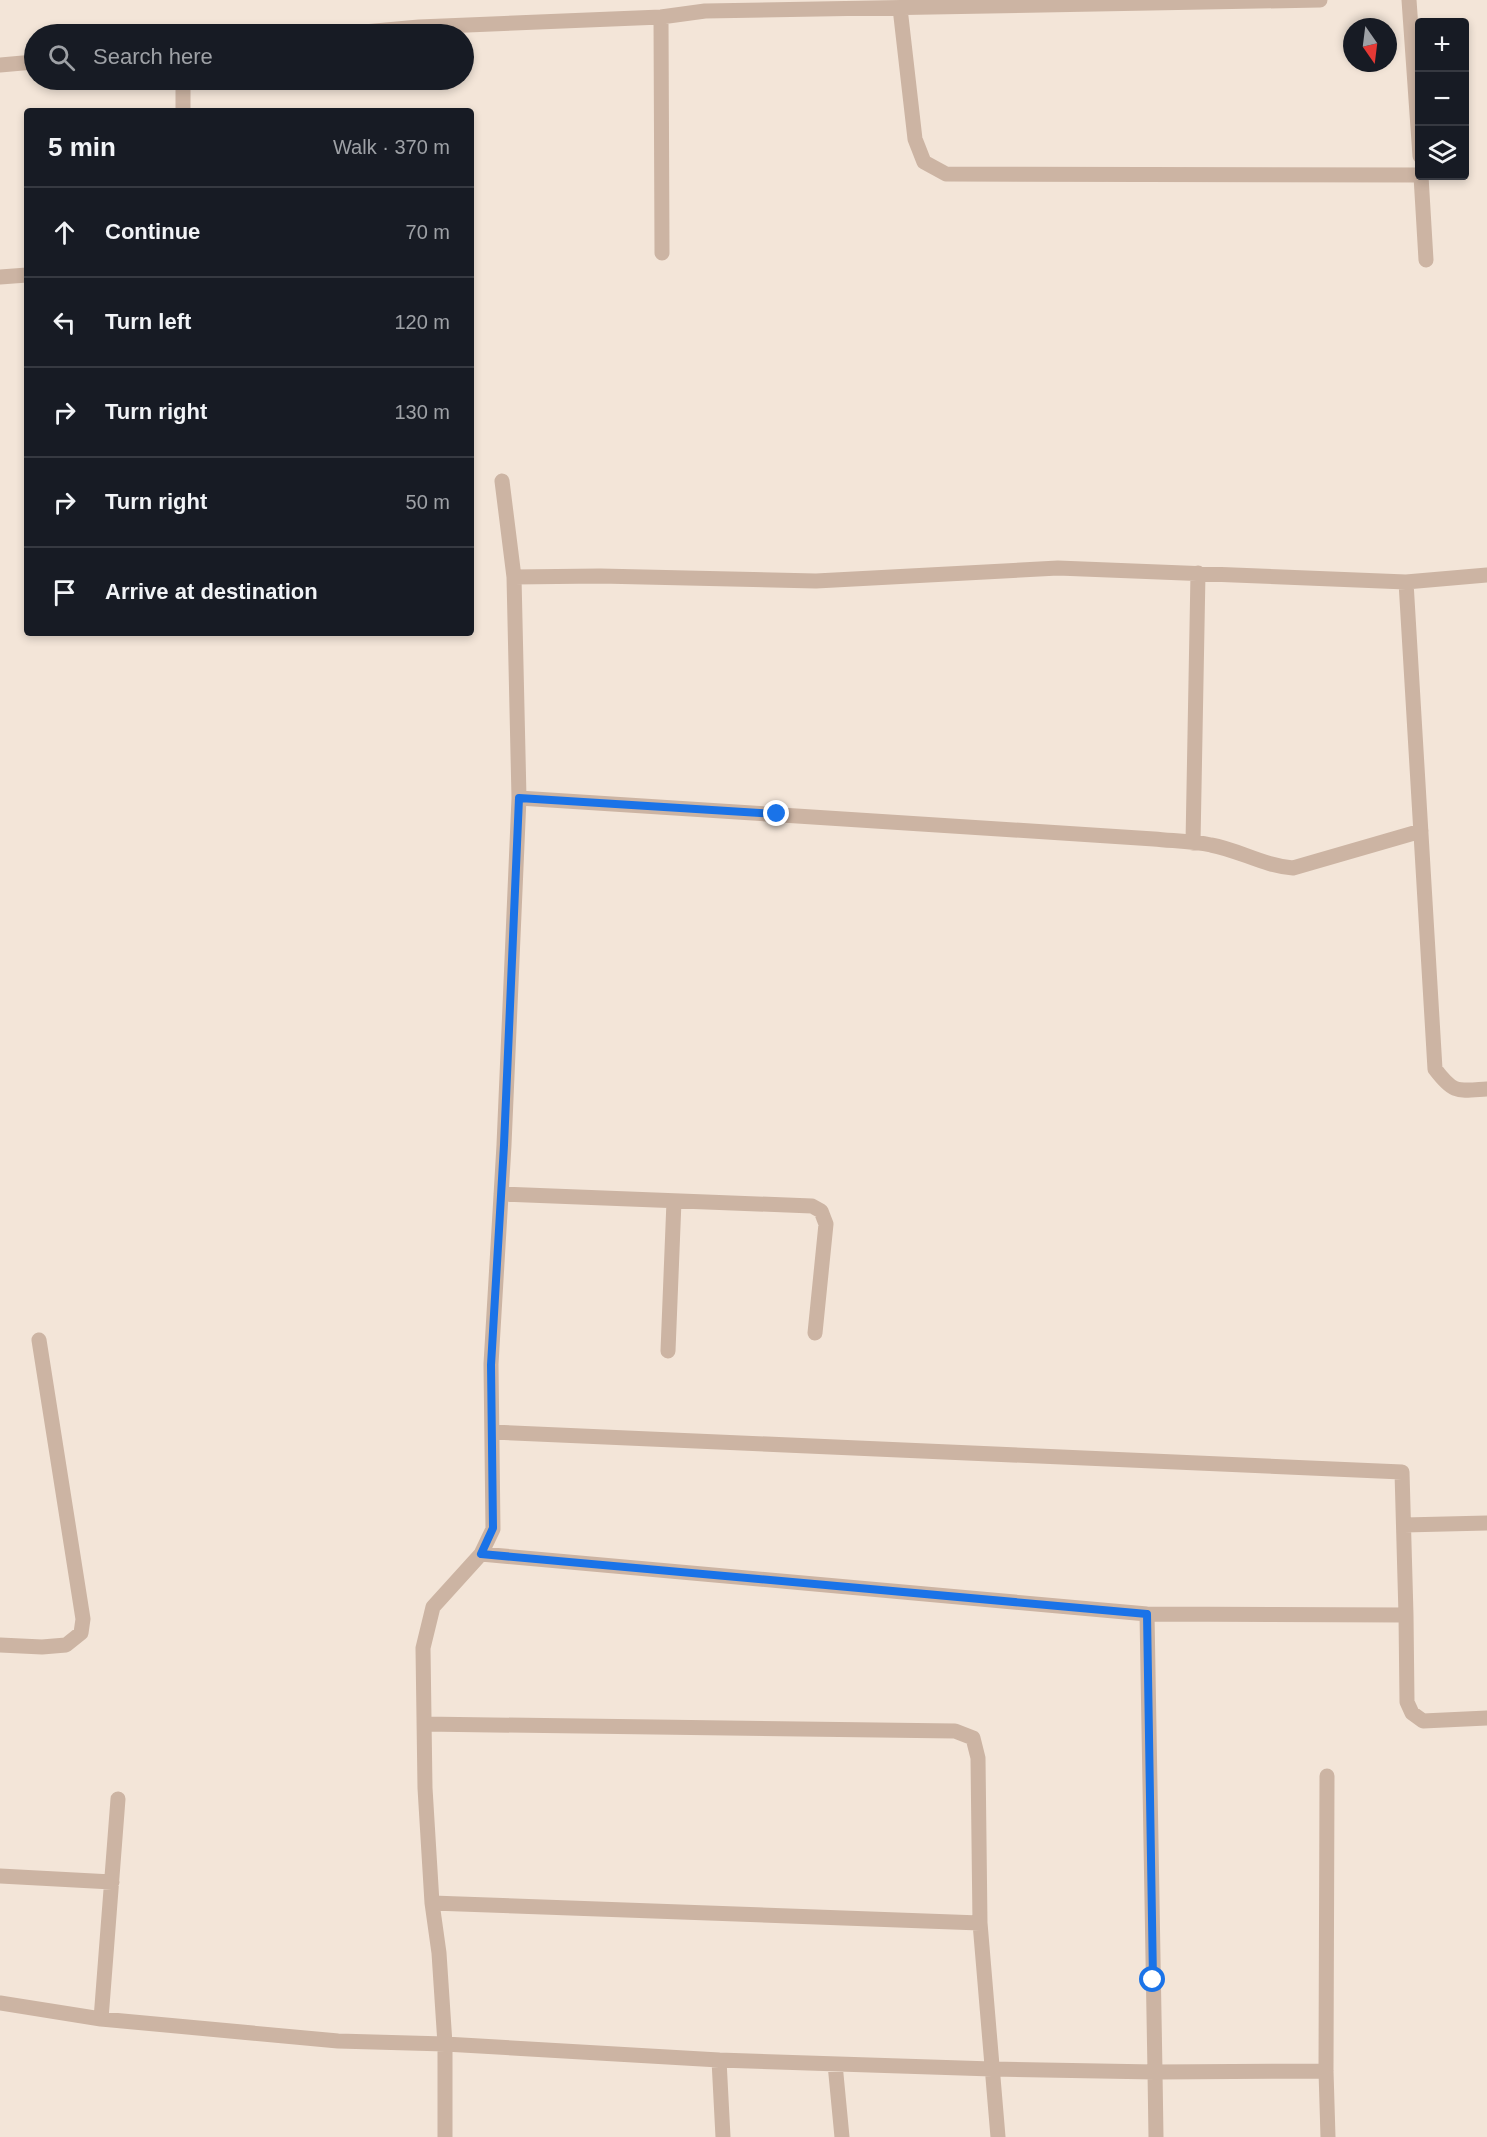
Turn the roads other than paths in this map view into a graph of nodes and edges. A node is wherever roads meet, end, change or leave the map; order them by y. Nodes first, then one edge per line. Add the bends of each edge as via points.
1 (1320, 0) edge
2 (1409, 0) edge
3 (1139, 2) edge
4 (872, 3) edge
5 (705, 6) edge
6 (900, 8) junction
7 (661, 17) junction
8 (474, 25) edge
9 (24, 63) edge
10 (0, 64) edge
11 (183, 90) edge
12 (183, 108) edge
13 (1417, 126) edge
14 (1415, 175) edge
15 (1420, 180) edge
16 (662, 253) dead end
17 (1426, 260) dead end
18 (24, 274) edge
19 (0, 278) edge
20 (502, 482) dead end
21 (1198, 573) junction
22 (1487, 575) edge
23 (514, 578) junction
24 (1406, 582) junction
25 (519, 798) junction
26 (1421, 831) junction
27 (1192, 843) junction
28 (1487, 1089) edge
29 (501, 1194) junction
30 (674, 1201) junction
31 (815, 1333) dead end
32 (39, 1340) dead end
33 (668, 1351) dead end
34 (492, 1432) junction
35 (1487, 1523) edge
36 (1404, 1525) junction
37 (481, 1554) junction
38 (1147, 1614) junction
39 (1406, 1615) junction
40 (0, 1645) edge
41 (1487, 1718) edge
42 (424, 1724) junction
43 (1327, 1776) dead end
44 (118, 1799) dead end
45 (0, 1876) edge
46 (112, 1882) junction
47 (432, 1903) junction
48 (981, 1923) junction
49 (0, 2003) edge
50 (100, 2019) junction
51 (445, 2044) junction
52 (719, 2060) junction
53 (835, 2064) junction
54 (992, 2069) junction
55 (1326, 2071) junction
56 (1155, 2072) junction
57 (445, 2137) edge
58 (723, 2137) edge
59 (842, 2137) edge
60 (998, 2137) edge
61 (1156, 2137) edge
62 (1328, 2137) edge

1 - 3 street
2 - 13 street
3 - 6 street
4 - 5 street
4 - 6 street
5 - 7 street
6 - 14 street via 915,139 924,162 946,174
7 - 8 street
7 - 16 street
9 - 10 street
11 - 12 street
15 - 17 street
18 - 19 street
20 - 23 street
21 - 23 street via 1058,568 816,581
21 - 24 street
21 - 27 street
22 - 24 street
23 - 25 street
24 - 26 street
25 - 27 street
25 - 29 street
26 - 27 street via 1293,868
26 - 28 street via 1436,1069 1448,1085 1462,1090
29 - 30 street
29 - 34 street via 491,1365
30 - 31 street via 812,1206 821,1211 826,1224
30 - 33 street
32 - 40 street via 83,1619 81,1633 66,1645
34 - 36 street via 1402,1472
34 - 37 street via 493,1528
35 - 36 street
36 - 39 street
37 - 38 street
37 - 42 street via 433,1607 423,1648
38 - 39 street
38 - 56 street
39 - 41 street via 1407,1702 1412,1713 1423,1721
42 - 47 street
42 - 48 street via 964,1734 973,1738 978,1758
43 - 55 street
44 - 46 street
45 - 46 street
46 - 50 street
47 - 48 street
47 - 51 street
48 - 54 street
49 - 50 street
50 - 51 street via 338,2041
51 - 52 street
51 - 57 street
52 - 53 street
52 - 58 street
53 - 54 street
53 - 59 street
54 - 56 street
54 - 60 street
55 - 56 street
55 - 62 street
56 - 61 street

